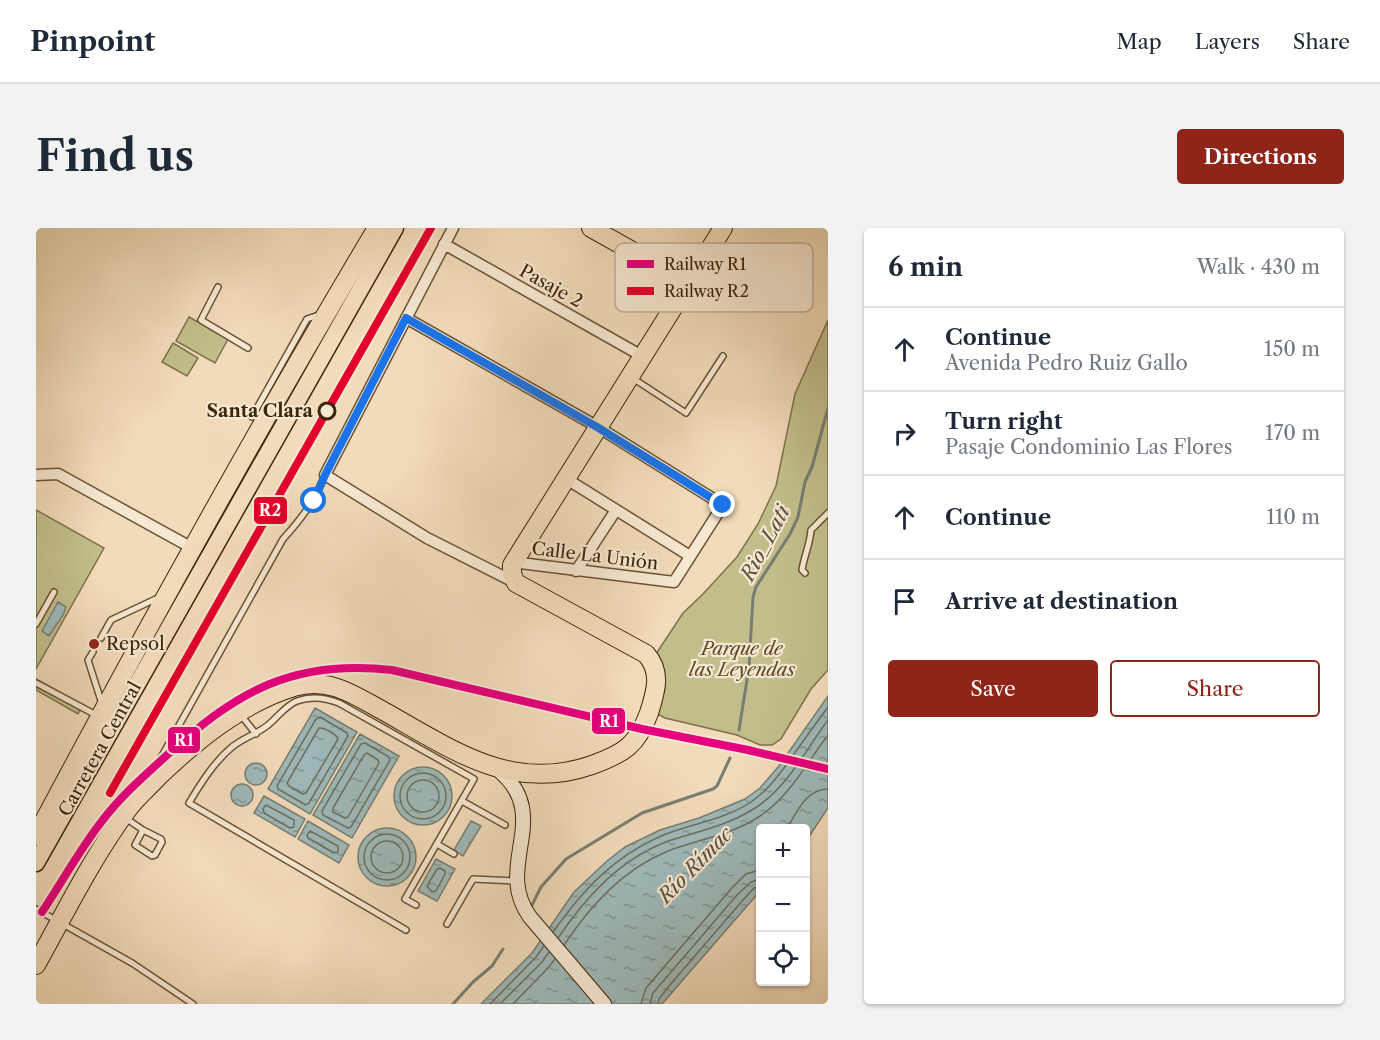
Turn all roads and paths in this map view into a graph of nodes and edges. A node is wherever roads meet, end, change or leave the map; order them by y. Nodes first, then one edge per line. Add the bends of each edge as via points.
1 (377, 228) edge
2 (395, 228) edge
3 (453, 228) edge
4 (591, 228) edge
5 (723, 228) edge
6 (618, 243) edge
7 (714, 243) edge
8 (444, 244) junction
9 (218, 288) dead end
10 (670, 312) edge
11 (327, 313) junction
12 (406, 318) junction
13 (248, 348) dead end
14 (642, 356) junction
15 (723, 356) dead end
16 (630, 376) junction
17 (252, 417) dead end
18 (597, 427) junction
19 (36, 475) edge
20 (325, 475) junction
21 (565, 478) junction
22 (616, 510) junction
23 (828, 513) edge
24 (194, 549) junction
25 (690, 556) junction
26 (512, 562) junction
27 (576, 571) junction
28 (805, 573) dead end
29 (516, 583) junction
30 (54, 592) dead end
31 (169, 592) junction
32 (36, 624) edge
33 (101, 638) dead end
34 (93, 652) dead end
35 (36, 683) edge
36 (239, 712) junction
37 (102, 713) junction
38 (256, 734) junction
39 (169, 767) junction
40 (496, 768) junction
41 (462, 801) junction
42 (123, 816) junction
43 (504, 825) dead end
44 (37, 830) edge
45 (143, 830) junction
46 (437, 844) junction
47 (454, 854) dead end
48 (36, 863) edge
49 (516, 881) junction
50 (416, 905) dead end
51 (36, 909) edge
52 (60, 922) junction
53 (447, 924) dead end
54 (406, 930) dead end
55 (36, 965) edge
56 (193, 1004) edge
57 (604, 1004) edge

1 - 11 highway, Carretera Central
2 - 48 main road, Carretera Central
3 - 8 street
4 - 6 highway
5 - 7 highway
8 - 12 street
8 - 14 street, Pasaje 2
9 - 13 lane via 201,320
10 - 14 highway
11 - 17 lane via 307,319
11 - 24 highway, Carretera Central
12 - 18 street
12 - 20 street
14 - 16 highway
15 - 16 lane via 686,413
16 - 18 highway
18 - 21 highway
18 - 25 street via 723,505
19 - 24 street via 58,474
20 - 29 street via 427,538
20 - 39 lane via 314,501 283,539 158,763
21 - 22 street
21 - 26 highway
22 - 25 street
22 - 27 street
23 - 28 lane via 811,530 802,570
24 - 31 highway, Carretera Central
25 - 27 street, Calle La Unión via 674,582
26 - 27 street, Calle La Unión
26 - 29 highway
29 - 40 highway via 646,654 655,668 657,685 642,729 618,755 573,772 549,775
30 - 32 lane
31 - 33 lane via 111,620
31 - 37 highway, Carretera Central
34 - 37 lane via 88,660
35 - 37 lane
36 - 38 lane
36 - 39 highway
36 - 40 highway via 292,687 328,685 350,692
37 - 44 highway, Carretera Central
38 - 41 lane via 297,701 328,699 474,779
38 - 54 lane via 232,747 203,779 189,803
39 - 42 highway
40 - 49 street via 513,786 524,815
41 - 43 lane
41 - 46 lane
42 - 45 lane
42 - 52 highway
45 - 45 lane via 161,839 152,856 135,845
46 - 47 lane
46 - 50 lane via 405,899
49 - 53 lane via 473,879
49 - 57 street via 522,905
51 - 52 lane
52 - 55 highway
52 - 56 lane

